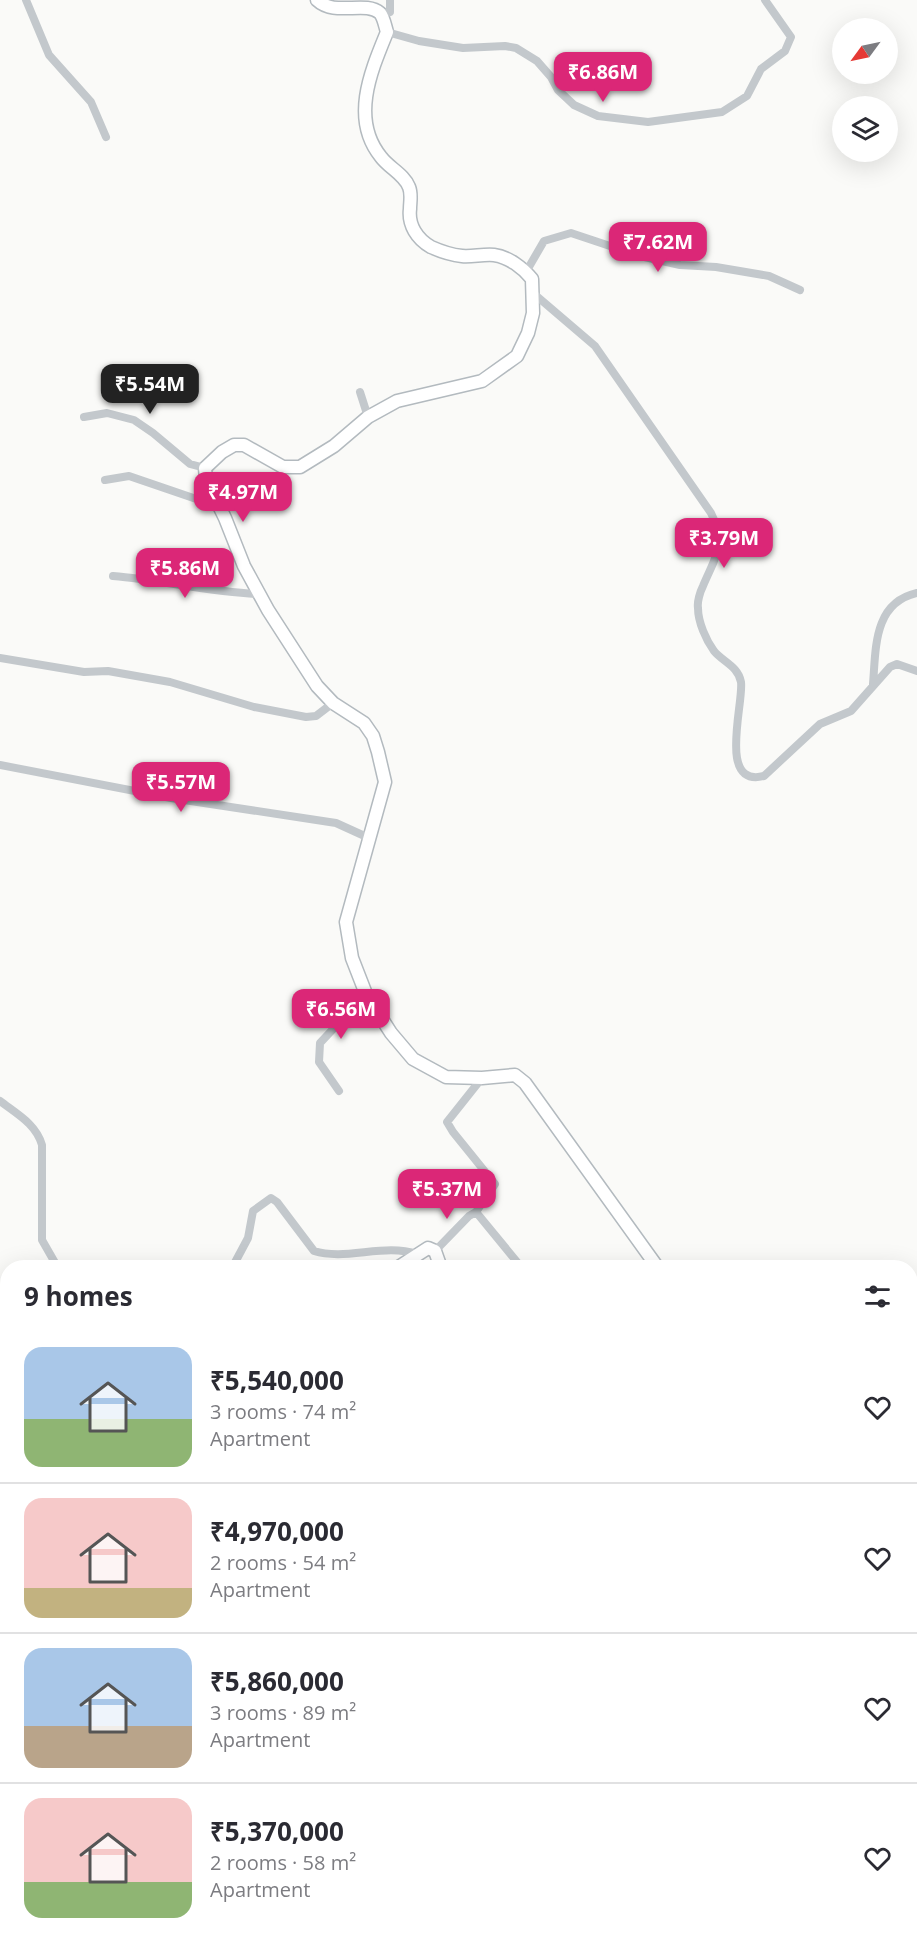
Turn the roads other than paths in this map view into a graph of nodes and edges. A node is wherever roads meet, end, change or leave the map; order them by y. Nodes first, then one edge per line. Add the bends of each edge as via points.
1 (26, 0) edge
2 (317, 0) edge
3 (390, 0) edge
4 (765, 0) edge
5 (381, 14) junction
6 (387, 32) junction
7 (106, 137) dead end
8 (526, 272) junction
9 (800, 290) dead end
10 (533, 292) junction
11 (360, 392) dead end
12 (84, 417) dead end
13 (368, 417) junction
14 (205, 468) junction
15 (105, 480) dead end
16 (218, 503) junction
17 (114, 576) dead end
18 (917, 593) edge
19 (258, 594) junction
20 (0, 658) edge
21 (917, 671) edge
22 (873, 684) junction
23 (333, 703) junction
24 (0, 765) edge
25 (369, 838) junction
26 (366, 994) junction
27 (482, 1078) junction
28 (339, 1090) dead end
29 (0, 1101) edge
30 (476, 1212) junction
31 (435, 1251) junction
32 (417, 1254) junction
33 (53, 1260) edge
34 (236, 1260) edge
35 (408, 1260) edge
36 (438, 1260) edge
37 (515, 1260) edge
38 (652, 1260) edge

1 - 7 street via 49,55 91,102
2 - 5 main road via 335,6 366,3
3 - 5 street via 390,12
4 - 6 street via 791,37 785,51 761,69 747,96 722,112 648,122 598,116 574,105 537,61 516,48 464,48
5 - 6 main road
6 - 8 main road via 368,82 366,130 381,158 410,188 410,222 414,231 431,246 449,253 494,255
8 - 9 street via 544,241 571,233 680,265 769,276
8 - 10 main road via 532,279
10 - 13 main road via 528,333 517,356 482,381 397,401
10 - 22 street via 595,346 718,528 720,546 698,608 705,636 715,652 736,669 740,679 735,751 748,776 756,778 771,771 820,724 851,711
11 - 13 street
12 - 14 street via 107,413 134,420 190,464
13 - 14 main road via 334,446 300,467 283,467 244,445 234,445
14 - 16 main road
15 - 16 street via 129,476
16 - 19 main road
17 - 19 street
18 - 22 street via 902,598 891,608 878,629
19 - 23 main road via 305,669
20 - 23 street via 170,682 254,707 306,717 316,716
21 - 22 street via 897,664
23 - 25 main road via 364,723 378,752 385,782
24 - 25 street via 171,798 336,823
25 - 26 main road via 346,922 352,957
26 - 27 main road via 413,1059 446,1077
26 - 28 street via 320,1043 319,1062
27 - 30 street via 447,1122 495,1184
27 - 38 main road via 515,1075 525,1083
29 - 33 street via 39,1134 42,1240
30 - 31 street
30 - 37 street
31 - 32 main road via 428,1248
31 - 36 main road
32 - 34 street via 314,1251 271,1198 253,1211 248,1238
32 - 35 main road

